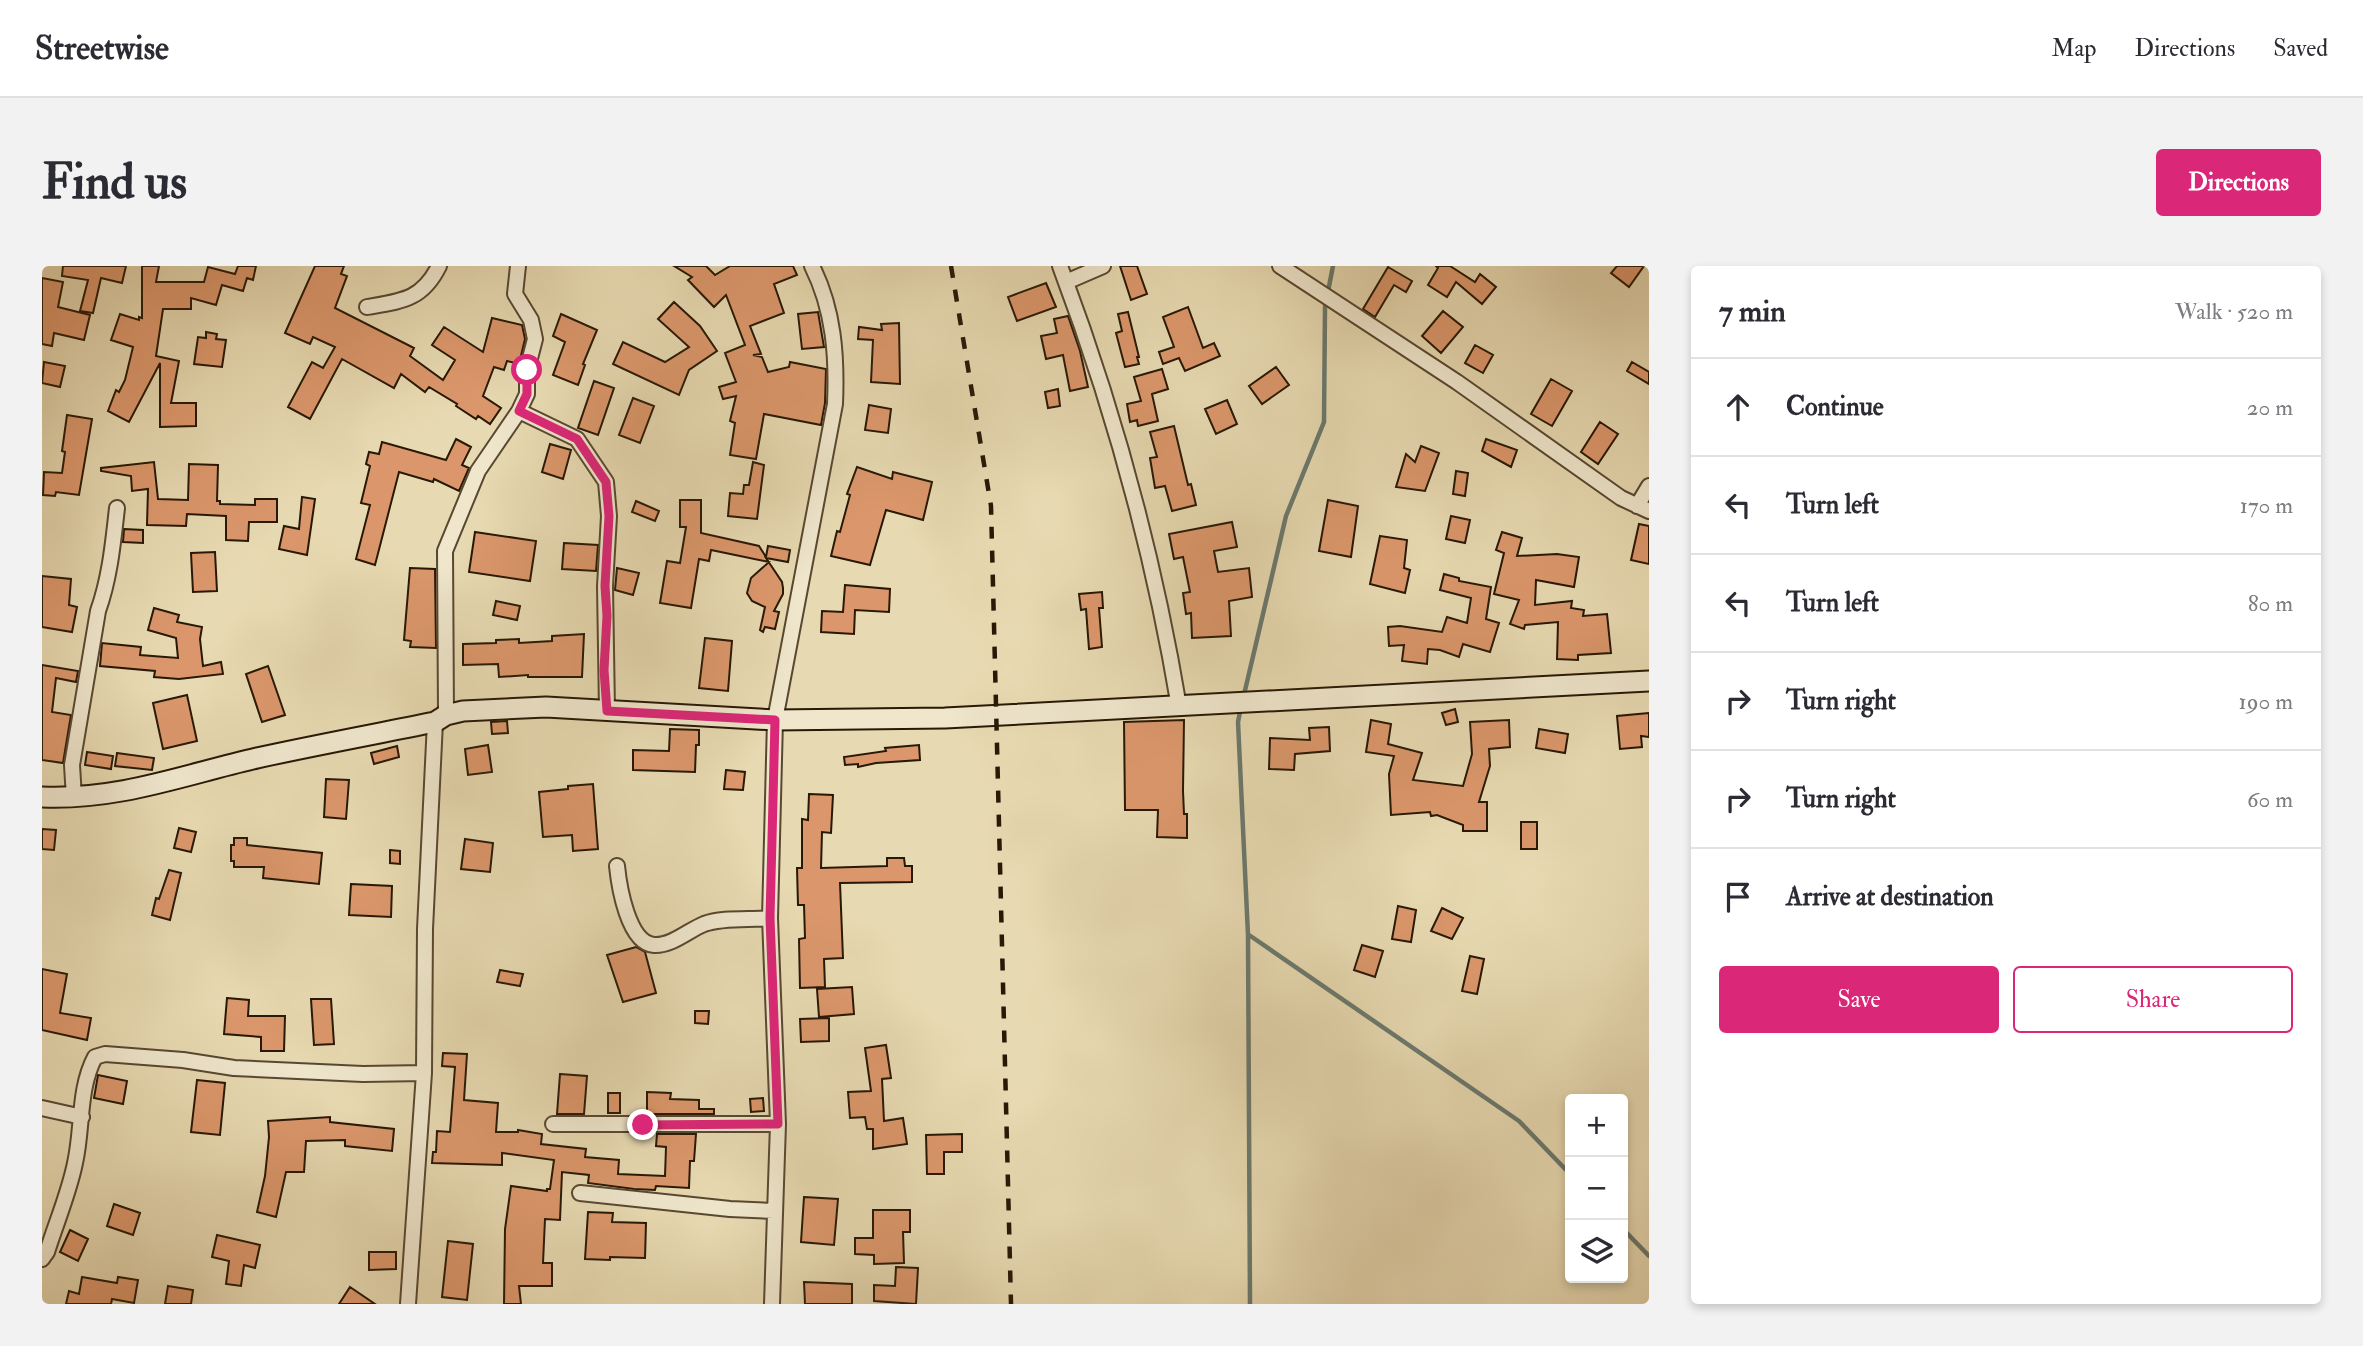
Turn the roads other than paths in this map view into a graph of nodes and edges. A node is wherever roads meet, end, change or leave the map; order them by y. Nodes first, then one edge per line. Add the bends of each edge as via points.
1 (439, 266) edge
2 (518, 266) edge
3 (812, 266) edge
4 (1060, 266) edge
5 (1103, 266) edge
6 (1280, 266) edge
7 (1066, 282) junction
8 (367, 307) dead end
9 (519, 411) junction
10 (1649, 486) edge
11 (117, 508) dead end
12 (1643, 508) edge
13 (1649, 681) edge
14 (1179, 707) junction
15 (607, 711) junction
16 (440, 719) junction
17 (775, 720) junction
18 (42, 797) edge
19 (74, 798) junction
20 (617, 866) dead end
21 (770, 918) junction
22 (424, 1073) junction
23 (42, 1108) edge
24 (82, 1117) junction
25 (553, 1124) dead end
26 (778, 1124) junction
27 (580, 1193) dead end
28 (774, 1211) junction
29 (42, 1259) edge
30 (408, 1304) edge
31 (772, 1304) edge

1 - 8 street via 423,291 398,302
2 - 9 street via 515,294 531,320 535,339 527,394
3 - 17 street via 832,324 835,404
4 - 7 street
5 - 7 street
6 - 12 street via 1457,382 1621,498
7 - 14 street via 1126,463
9 - 15 street via 577,439 606,482
9 - 16 street via 478,471 445,551
10 - 12 street
11 - 19 street via 112,558 98,611 72,765
13 - 14 street
14 - 17 street
15 - 16 street via 546,707 463,711
15 - 17 street
16 - 19 street via 255,758 110,795
16 - 22 street via 425,929
17 - 21 street
18 - 19 street
20 - 21 street via 629,921 642,939 654,945 706,923
21 - 26 street
22 - 24 street via 233,1068 105,1054 95,1057 88,1070
22 - 30 street
23 - 24 street
24 - 29 street via 75,1164
25 - 26 street
26 - 28 street
27 - 28 street
28 - 31 street

